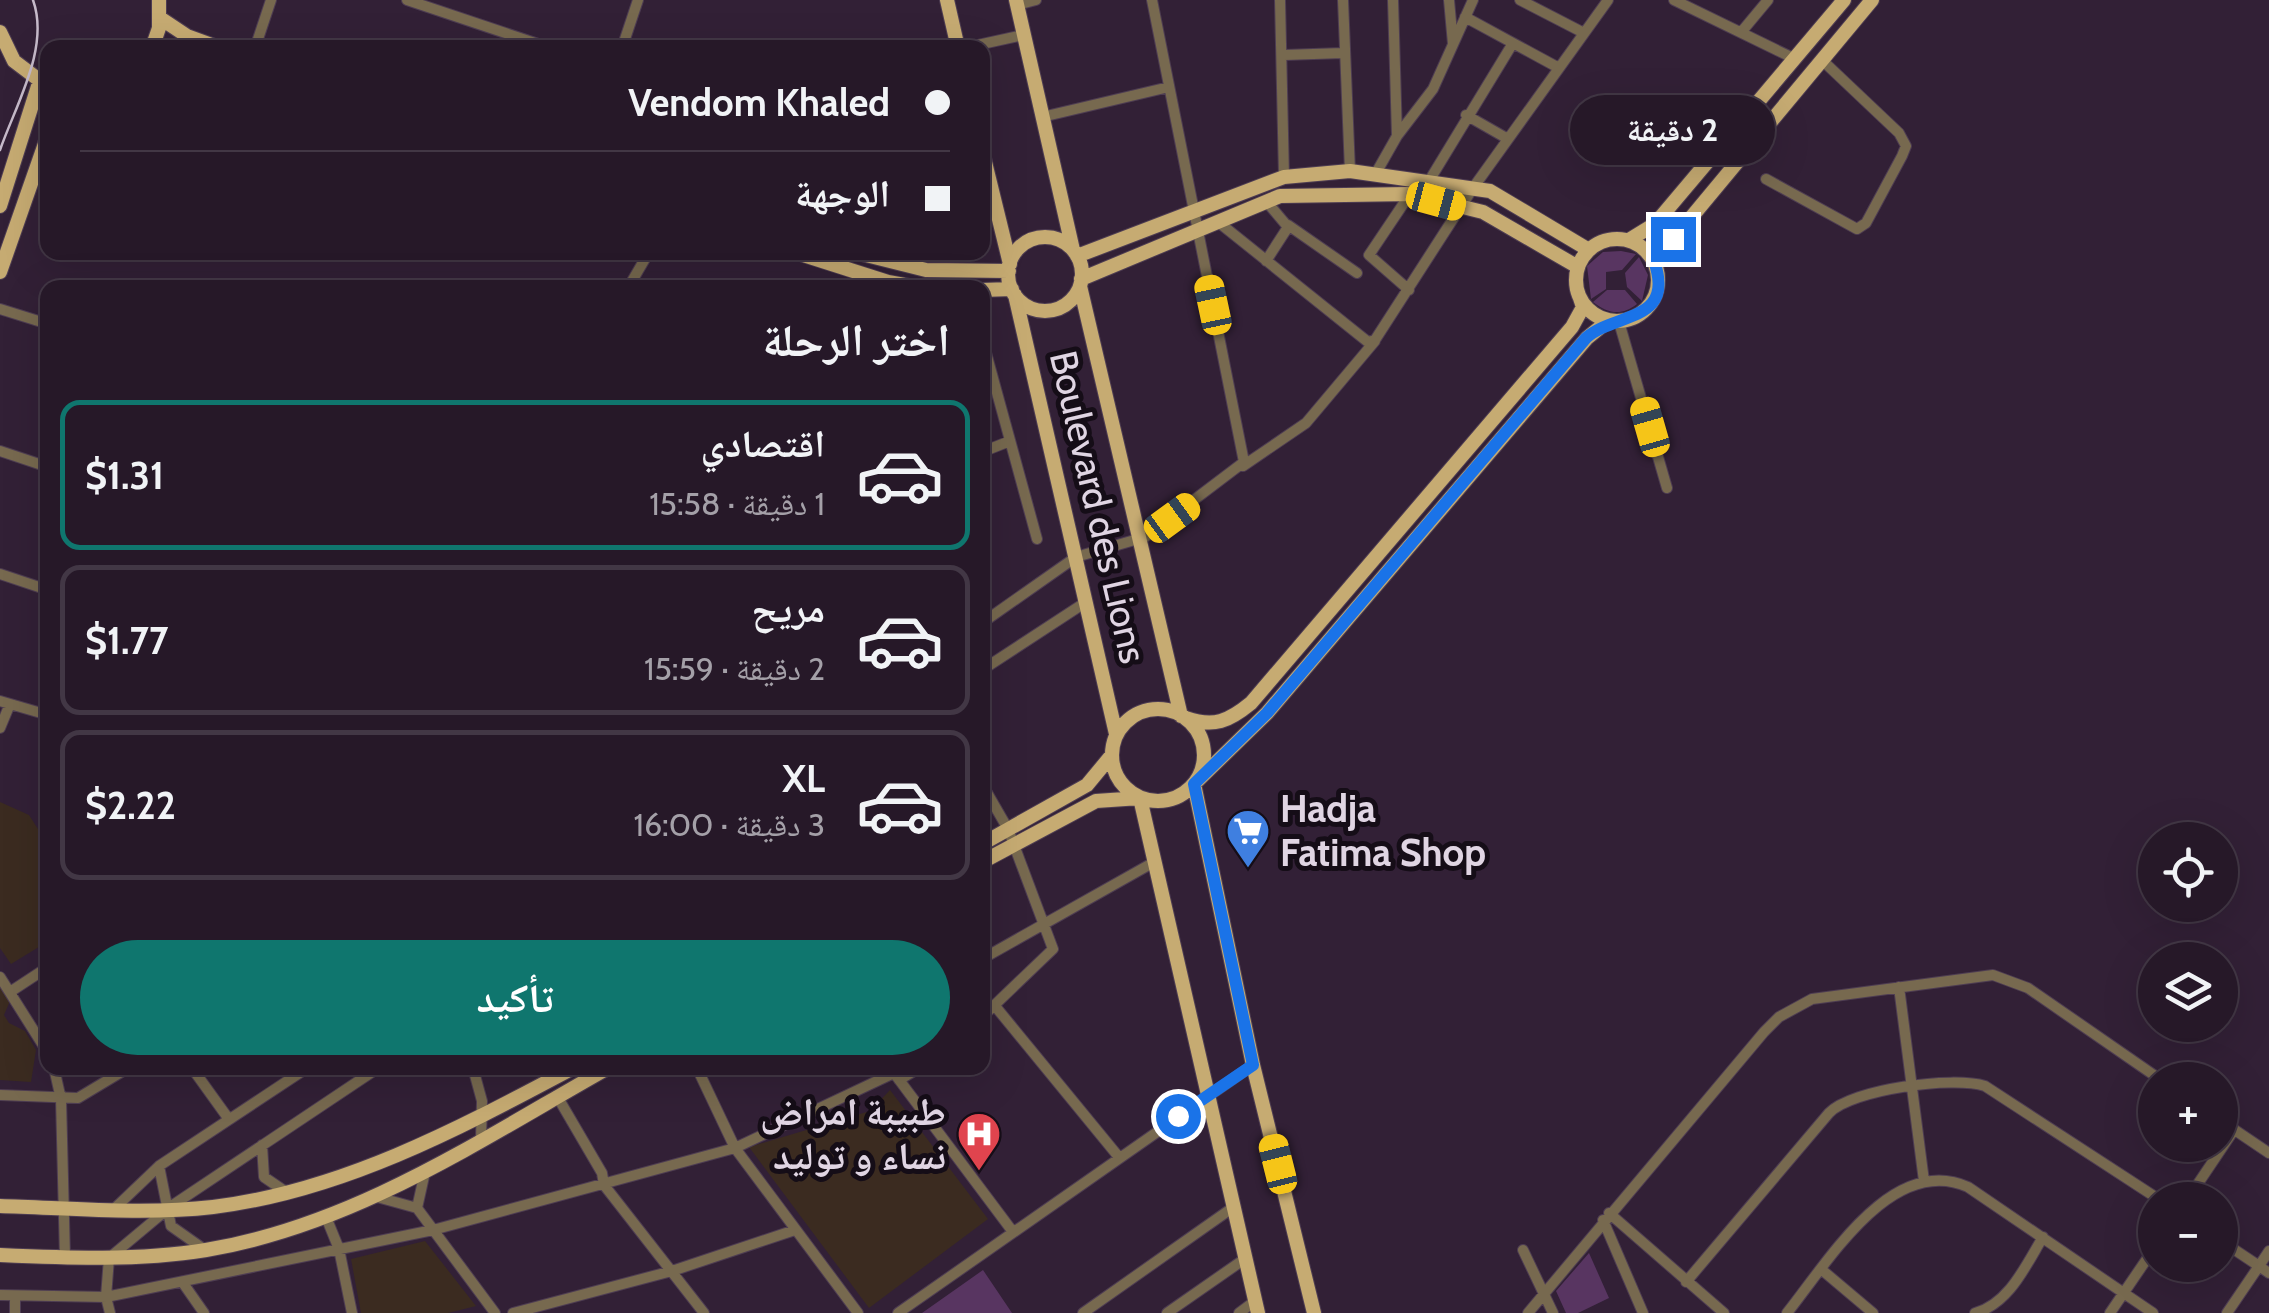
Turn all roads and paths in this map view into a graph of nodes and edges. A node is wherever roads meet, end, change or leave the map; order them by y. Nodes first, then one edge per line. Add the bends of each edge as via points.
1 (159, 0) edge
2 (271, 0) edge
3 (406, 0) edge
4 (947, 0) edge
5 (1036, 0) edge
6 (1152, 0) edge
7 (1280, 0) edge
8 (1343, 0) edge
9 (1393, 0) edge
10 (1450, 0) edge
11 (1473, 0) edge
12 (1520, 0) edge
13 (1608, 0) edge
14 (1674, 0) edge
15 (1711, 0) edge
16 (1768, 0) edge
17 (1844, 0) edge
18 (1872, 0) edge
19 (635, 1) edge
20 (1016, 2) edge
21 (1701, 12) junction
22 (1466, 17) junction
23 (160, 18) junction
24 (1743, 30) junction
25 (0, 32) edge
26 (1584, 33) junction
27 (1024, 35) junction
28 (154, 40) edge
29 (198, 40) edge
30 (258, 40) edge
31 (526, 40) edge
32 (624, 40) edge
33 (959, 40) edge
34 (990, 42) edge
35 (1512, 43) junction
36 (1453, 47) junction
37 (1343, 54) junction
38 (1284, 56) junction
39 (1793, 58) junction
40 (1823, 62) junction
41 (1559, 68) junction
42 (40, 83) edge
43 (1168, 87) junction
44 (40, 93) edge
45 (1466, 115) junction
46 (1042, 117) junction
47 (1396, 136) junction
48 (1508, 139) junction
49 (40, 158) edge
50 (1350, 171) junction
51 (1376, 174) junction
52 (1284, 177) junction
53 (1766, 179) dead end
54 (1429, 182) junction
55 (990, 185) edge
56 (1473, 188) junction
57 (1410, 194) junction
58 (1266, 201) junction
59 (0, 206) edge
60 (1462, 208) junction
61 (1194, 212) junction
62 (1216, 221) junction
63 (1288, 225) junction
64 (1197, 229) junction
65 (1629, 240) junction
66 (1589, 250) junction
67 (1075, 253) junction
68 (820, 260) edge
69 (896, 260) edge
70 (1266, 260) junction
71 (1654, 261) junction
72 (1578, 267) junction
73 (1009, 268) junction
74 (0, 272) edge
75 (1357, 273) dead end
76 (884, 280) edge
77 (1081, 283) junction
78 (1409, 290) junction
79 (990, 291) edge
80 (1013, 292) junction
81 (1580, 298) junction
82 (0, 309) edge
83 (1613, 321) junction
84 (40, 322) edge
85 (1375, 340) junction
86 (990, 367) edge
87 (1010, 441) junction
88 (990, 449) edge
89 (0, 450) edge
90 (40, 464) edge
91 (1242, 467) junction
92 (1667, 488) dead end
93 (1037, 540) dead end
94 (1138, 541) junction
95 (1076, 558) junction
96 (0, 574) edge
97 (40, 587) edge
98 (1086, 602) junction
99 (990, 617) edge
100 (990, 666) edge
101 (5, 703) edge
102 (40, 713) edge
103 (1184, 717) junction
104 (0, 728) edge
105 (1116, 734) junction
106 (1111, 756) junction
107 (1194, 784) junction
108 (990, 798) edge
109 (1140, 798) junction
110 (1008, 830) junction
111 (990, 840) edge
112 (1012, 846) junction
113 (990, 858) edge
114 (1156, 862) junction
115 (1044, 926) junction
116 (990, 955) edge
117 (40, 972) edge
118 (0, 977) edge
119 (1899, 988) junction
120 (10, 992) junction
121 (994, 1006) junction
122 (990, 1010) edge
123 (40, 1040) edge
124 (2138, 1064) edge
125 (1253, 1065) junction
126 (56, 1075) edge
127 (117, 1075) edge
128 (197, 1075) edge
129 (296, 1075) edge
130 (367, 1075) edge
131 (474, 1075) edge
132 (560, 1075) edge
133 (595, 1075) edge
134 (700, 1075) edge
135 (892, 1075) edge
136 (895, 1075) edge
137 (1910, 1088) junction
138 (0, 1095) edge
139 (1208, 1095) junction
140 (557, 1096) junction
141 (61, 1099) junction
142 (482, 1116) junction
143 (228, 1118) junction
144 (2238, 1133) edge
145 (481, 1139) junction
146 (262, 1144) junction
147 (734, 1148) junction
148 (2269, 1154) edge
149 (1118, 1156) junction
150 (159, 1166) junction
151 (425, 1172) junction
152 (1924, 1181) junction
153 (604, 1185) junction
154 (2138, 1186) edge
155 (284, 1190) junction
156 (378, 1196) junction
157 (0, 1206) edge
158 (1235, 1206) junction
159 (170, 1207) junction
160 (65, 1208) junction
161 (115, 1208) junction
162 (417, 1208) junction
163 (1606, 1217) junction
164 (326, 1218) junction
165 (432, 1230) junction
166 (795, 1230) junction
167 (1013, 1232) junction
168 (2044, 1237) junction
169 (339, 1249) junction
170 (206, 1250) junction
171 (1524, 1250) dead end
172 (2269, 1251) edge
173 (2238, 1252) edge
174 (0, 1255) edge
175 (64, 1258) junction
176 (109, 1258) junction
177 (1246, 1258) junction
178 (2264, 1269) edge
179 (1822, 1270) junction
180 (672, 1272) junction
181 (2138, 1272) edge
182 (1686, 1282) junction
183 (183, 1283) junction
184 (2124, 1292) junction
185 (0, 1296) edge
186 (15, 1297) junction
187 (106, 1297) junction
188 (1545, 1298) junction
189 (1256, 1307) edge
190 (1097, 1308) edge
191 (15, 1313) edge
192 (110, 1313) edge
193 (204, 1313) edge
194 (352, 1313) edge
195 (495, 1313) edge
196 (512, 1313) edge
197 (704, 1313) edge
198 (858, 1313) edge
199 (898, 1313) edge
200 (1083, 1313) edge
201 (1167, 1313) edge
202 (1238, 1313) edge
203 (1314, 1313) edge
204 (1528, 1313) edge
205 (1553, 1313) edge
206 (1642, 1313) edge
207 (1724, 1313) edge
208 (1786, 1313) edge
209 (1873, 1313) edge
210 (1975, 1313) edge
211 (2110, 1313) edge
212 (2152, 1313) edge
213 (2227, 1313) edge

1 - 23 main road
2 - 30 street
3 - 31 street
4 - 33 main road
5 - 20 street
6 - 43 street
7 - 38 street
8 - 37 street
9 - 47 street
10 - 36 street
11 - 22 street
12 - 26 street
13 - 26 street
14 - 21 street
15 - 21 street
16 - 24 street
17 - 39 main road
18 - 40 main road
19 - 32 street
20 - 27 main road
21 - 24 street
22 - 35 street
22 - 36 street
23 - 28 main road
23 - 29 main road
24 - 39 street
25 - 42 main road via 14,61
26 - 41 street
27 - 34 street
27 - 46 main road
35 - 41 street
35 - 45 street
36 - 47 street via 1433,89
37 - 38 street
37 - 50 street
38 - 52 street
39 - 65 main road via 1655,224
40 - 53 street via 1900,132 1902,156 1857,229
40 - 71 main road
41 - 48 street
43 - 46 street
43 - 61 street
44 - 59 main road
45 - 48 street
45 - 54 street
46 - 67 main road
47 - 51 street
48 - 56 street
49 - 74 main road
50 - 51 main road
50 - 52 main road
51 - 54 main road
52 - 61 main road
54 - 56 main road
55 - 73 main road
56 - 60 street
56 - 66 main road via 1490,191
57 - 58 main road
57 - 60 main road
57 - 78 street via 1370,255
58 - 62 main road
58 - 63 street
60 - 72 main road via 1483,212
60 - 78 street
61 - 64 street
61 - 67 main road
62 - 64 main road
62 - 70 street
63 - 70 street
63 - 75 street
64 - 77 main road
64 - 91 street
65 - 66 main road via 1608,239
65 - 71 main road
66 - 72 main road
67 - 73 main road via 1055,239 1034,240 1016,252
67 - 77 main road
68 - 76 main road
69 - 73 main road via 947,272
70 - 85 street via 1368,342
71 - 83 main road via 1656,296 1642,314
72 - 81 main road
73 - 80 main road
77 - 80 main road via 1069,303 1050,311 1030,308
77 - 94 main road, Boulevard des Lions
78 - 85 street
79 - 80 main road
80 - 95 main road, Boulevard des Lions
81 - 83 main road
81 - 103 main road via 1583,307 1572,327 1251,703 1224,722
82 - 84 street
83 - 92 street
83 - 107 main road via 1586,338 1267,713
85 - 91 street via 1306,422
86 - 87 street
87 - 88 street
87 - 93 street
89 - 90 street
91 - 94 street
94 - 95 street
94 - 103 main road, Boulevard des Lions
95 - 98 main road, Boulevard des Lions
95 - 99 street
96 - 97 street
98 - 100 street
98 - 105 main road, Boulevard des Lions
101 - 102 street
101 - 104 street
103 - 105 main road via 1163,709 1140,712
103 - 107 main road via 1203,744
105 - 106 main road
106 - 109 main road via 1119,782
106 - 110 main road via 1088,785
107 - 109 main road via 1169,800
107 - 125 main road
108 - 110 street
109 - 112 main road via 1096,801
109 - 114 main road
110 - 111 main road
110 - 112 street
112 - 113 main road
112 - 115 street
114 - 115 street
114 - 139 main road
115 - 116 street
115 - 121 street via 1050,956
117 - 120 street
118 - 120 street
119 - 124 street via 1976,975 2010,979
119 - 137 street
119 - 163 street via 1812,998 1779,1016
120 - 123 street
121 - 122 street
121 - 149 street
125 - 139 street
125 - 203 main road
126 - 141 street
127 - 141 street via 85,1096
128 - 143 street
129 - 143 street
130 - 146 street
131 - 142 street
132 - 142 main road
133 - 140 main road
134 - 147 street
135 - 147 street
136 - 167 street
137 - 152 street
137 - 154 street via 1962,1081 1985,1086
137 - 182 street via 1859,1095 1836,1106
138 - 141 street
139 - 149 street
139 - 158 main road
140 - 145 main road
140 - 153 street
141 - 160 street
142 - 145 street
142 - 155 main road via 400,1156
143 - 150 street
144 - 148 street
145 - 151 main road
146 - 155 street via 264,1176
146 - 159 street
147 - 153 street
147 - 166 street
149 - 167 street
150 - 159 street
150 - 161 street
151 - 156 main road
151 - 162 street
152 - 168 street via 1968,1187
152 - 179 street via 1888,1196
153 - 165 street
153 - 180 street
155 - 159 main road via 212,1207
156 - 162 street
156 - 164 main road
157 - 160 main road
158 - 177 main road
158 - 190 street
159 - 161 main road
159 - 170 street via 174,1232
159 - 176 street
160 - 161 main road
160 - 175 street
162 - 165 street
163 - 182 street
163 - 188 street
163 - 206 street
164 - 169 street
164 - 170 main road
165 - 169 street
165 - 195 street
166 - 180 street
166 - 198 street
167 - 199 street
168 - 184 street
168 - 210 street via 2008,1292
169 - 183 street
169 - 194 street
170 - 176 main road
171 - 188 street
172 - 178 street
173 - 178 street
174 - 175 main road
175 - 176 main road
176 - 187 street
177 - 189 main road
177 - 201 street
178 - 213 street
179 - 208 street
179 - 209 street
180 - 196 street
180 - 197 street
181 - 184 street
182 - 207 street
183 - 187 street
183 - 193 street
184 - 211 street
184 - 212 street
185 - 186 street
186 - 187 street
186 - 191 street
187 - 192 street
188 - 204 street
188 - 205 street
189 - 202 street
190 - 200 street

